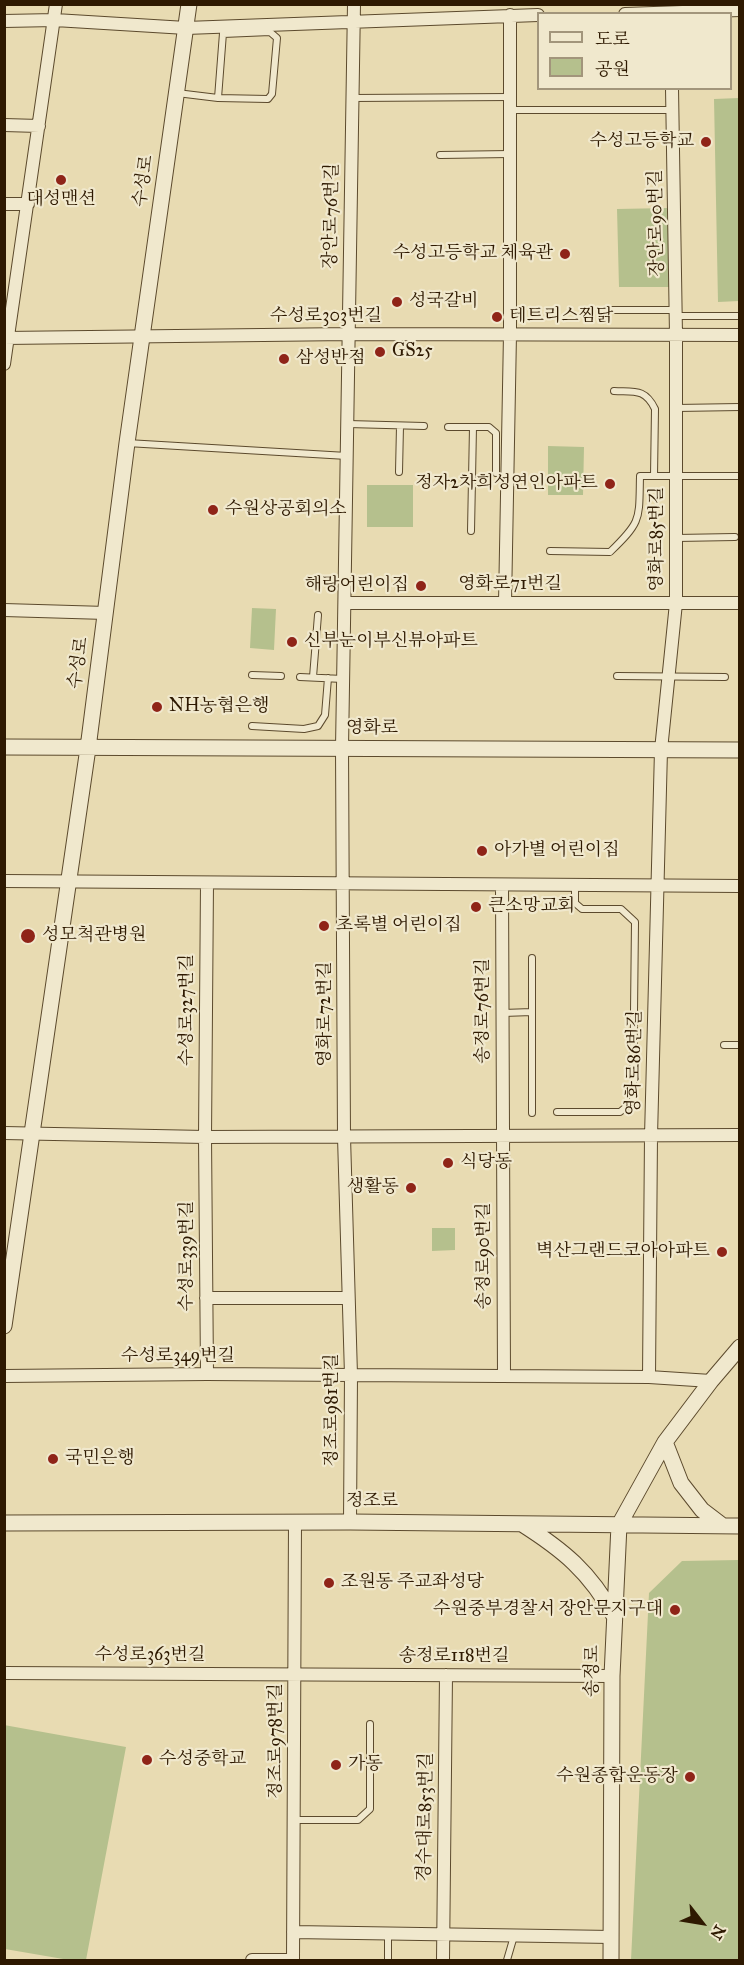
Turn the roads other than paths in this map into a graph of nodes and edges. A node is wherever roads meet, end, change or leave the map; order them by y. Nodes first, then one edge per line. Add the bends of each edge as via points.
1 (57, 4) edge
2 (189, 4) edge
3 (354, 4) edge
4 (740, 10) edge
5 (694, 12) edge
6 (510, 15) junction
7 (537, 15) edge
8 (55, 20) junction
9 (4, 21) edge
10 (353, 21) junction
11 (186, 28) junction
12 (223, 30) junction
13 (672, 90) edge
14 (177, 93) junction
15 (510, 97) junction
16 (218, 98) junction
17 (352, 98) junction
18 (510, 110) junction
19 (673, 110) junction
20 (4, 125) edge
21 (39, 126) junction
22 (510, 154) junction
23 (440, 155) dead end
24 (4, 204) edge
25 (28, 204) junction
26 (610, 310) dead end
27 (676, 313) junction
28 (740, 316) edge
29 (349, 334) junction
30 (510, 334) junction
31 (676, 335) junction
32 (740, 335) edge
33 (142, 336) junction
34 (6, 338) edge
35 (4, 364) edge
36 (614, 391) dead end
37 (740, 407) edge
38 (676, 408) junction
39 (348, 424) junction
40 (400, 426) junction
41 (424, 426) dead end
42 (448, 427) dead end
43 (473, 427) junction
44 (127, 443) junction
45 (347, 456) junction
46 (399, 472) dead end
47 (496, 473) dead end
48 (654, 476) junction
49 (676, 476) junction
50 (740, 476) edge
51 (471, 531) dead end
52 (735, 537) dead end
53 (676, 538) junction
54 (550, 551) dead end
55 (345, 603) junction
56 (505, 603) junction
57 (676, 603) junction
58 (740, 603) edge
59 (4, 610) edge
60 (106, 613) junction
61 (318, 615) dead end
62 (252, 675) dead end
63 (281, 676) dead end
64 (617, 676) dead end
65 (300, 677) dead end
66 (314, 677) junction
67 (668, 677) junction
68 (725, 677) dead end
69 (328, 678) junction
70 (344, 679) junction
71 (252, 726) dead end
72 (4, 747) edge
73 (88, 748) junction
74 (342, 748) junction
75 (661, 750) junction
76 (740, 750) edge
77 (4, 882) edge
78 (68, 882) junction
79 (207, 883) junction
80 (343, 885) junction
81 (502, 886) junction
82 (575, 886) junction
83 (740, 886) edge
84 (657, 887) junction
85 (532, 958) dead end
86 (532, 1012) junction
87 (502, 1013) junction
88 (724, 1045) dead end
89 (740, 1045) edge
90 (557, 1112) dead end
91 (532, 1113) dead end
92 (4, 1133) edge
93 (33, 1133) junction
94 (740, 1135) edge
95 (502, 1136) junction
96 (651, 1136) junction
97 (205, 1137) junction
98 (344, 1137) junction
99 (206, 1298) junction
100 (348, 1298) junction
101 (4, 1326) edge
102 (740, 1347) edge
103 (207, 1374) junction
104 (351, 1375) junction
105 (4, 1376) edge
106 (504, 1376) junction
107 (649, 1377) junction
108 (711, 1381) junction
109 (665, 1442) junction
110 (296, 1522) junction
111 (350, 1522) junction
112 (4, 1523) edge
113 (522, 1524) junction
114 (619, 1525) junction
115 (723, 1526) junction
116 (740, 1526) edge
117 (614, 1616) junction
118 (4, 1673) edge
119 (295, 1674) junction
120 (446, 1675) junction
121 (612, 1676) junction
122 (370, 1724) dead end
123 (294, 1820) junction
124 (293, 1932) junction
125 (388, 1934) junction
126 (443, 1935) junction
127 (514, 1936) junction
128 (612, 1937) junction
129 (252, 1960) edge
130 (293, 1960) edge
131 (388, 1960) edge
132 (443, 1960) edge
133 (507, 1960) edge
134 (612, 1960) edge

1 - 8 street
2 - 11 street, 수성로
3 - 10 street, 장안로76번길
4 - 5 street
6 - 7 street
6 - 10 street
6 - 15 street
8 - 9 street
8 - 11 street
8 - 21 street
10 - 12 street
10 - 17 street, 장안로76번길
11 - 12 street
11 - 14 street, 수성로
12 - 16 lane
12 - 16 lane via 270,32 277,38 272,94 267,99
13 - 19 street, 장안로90번길
14 - 16 lane
14 - 33 street, 수성로
15 - 17 lane
15 - 18 street
17 - 29 street, 장안로76번길
18 - 19 lane
18 - 22 street
19 - 27 street, 장안로90번길
20 - 21 street
21 - 25 street
22 - 23 lane
22 - 30 street
24 - 25 street
25 - 34 street
26 - 27 lane
27 - 28 lane
27 - 31 street, 장안로90번길
29 - 30 street, 수성로303번길
29 - 33 street, 수성로303번길
29 - 39 street
30 - 31 street, 수성로303번길
30 - 56 street
31 - 32 street, 수성로303번길
31 - 38 street, 영화로85번길
33 - 34 street, 수성로303번길
33 - 44 street, 수성로
34 - 35 street
36 - 48 lane via 640,392 655,409
37 - 38 lane
38 - 49 street, 영화로85번길
39 - 40 lane
39 - 45 street
40 - 41 lane
40 - 46 lane
42 - 43 lane
43 - 47 lane via 489,427 496,433
43 - 51 lane
44 - 45 lane
44 - 60 street, 수성로
45 - 55 street
48 - 49 lane
48 - 54 lane via 640,476 639,515 632,530 610,552
49 - 50 lane, 영화로85번길
49 - 53 street, 영화로85번길
52 - 53 lane
53 - 57 street, 영화로85번길
55 - 56 street, 영화로71번길
55 - 70 street
56 - 57 street, 영화로71번길
57 - 58 street, 영화로85번길
57 - 67 street, 영화로85번길
59 - 60 street
60 - 73 street, 수성로
61 - 66 lane
62 - 63 lane
64 - 67 lane
65 - 66 lane
66 - 69 lane
67 - 68 lane
67 - 75 street, 영화로85번길
69 - 70 lane
69 - 71 lane via 325,715 318,726
70 - 74 street
72 - 73 street, 영화로
73 - 74 street, 영화로
73 - 78 street, 수성로
74 - 75 street, 영화로
74 - 80 street, 영화로72번길
75 - 76 street, 영화로
75 - 84 street, 영화로86번길
77 - 78 street
78 - 79 street
78 - 93 street, 수성로
79 - 80 street
79 - 97 street, 수성로327번길
80 - 81 street
80 - 98 street, 영화로72번길
81 - 82 street
81 - 87 street, 송정로76번길
82 - 84 street
82 - 90 lane via 575,903 582,909 621,909 634,922 633,1101 620,1112
83 - 84 street
84 - 96 street, 영화로86번길
85 - 86 lane
86 - 87 lane
86 - 91 lane
87 - 95 street, 송정로76번길
88 - 89 lane
92 - 93 street
93 - 97 street
93 - 101 street, 수성로
94 - 96 street
95 - 96 street
95 - 98 street
95 - 106 street, 송정로90번길
96 - 107 street, 영화로86번길
97 - 98 street
97 - 99 street, 수성로339번길
98 - 100 street, 정조로981번길
99 - 100 street
99 - 103 street, 수성로339번길
100 - 104 street, 정조로981번길
102 - 108 street, 송정로
103 - 104 street, 수성로349번길
103 - 105 street, 수성로349번길
104 - 106 street, 수성로349번길
104 - 111 street, 정조로981번길
106 - 107 street, 수성로349번길
107 - 108 street, 수성로349번길
108 - 109 street, 송정로
109 - 114 street, 송정로
109 - 115 street via 681,1483 702,1510
110 - 111 street, 정조로
110 - 112 street, 정조로
110 - 119 street, 정조로978번길
111 - 113 street, 정조로
113 - 114 street, 정조로
113 - 117 street via 573,1559
114 - 115 street, 정조로
114 - 117 street, 송정로
115 - 116 street, 정조로
117 - 121 street, 송정로
118 - 119 street, 수성로363번길
119 - 120 street, 송정로118번길
119 - 123 street, 정조로978번길
120 - 121 street, 송정로118번길
120 - 126 street, 경수대로853번길
121 - 128 street, 송정로
122 - 123 lane via 370,1809 358,1820
123 - 124 street, 정조로978번길
124 - 125 street
124 - 130 street, 정조로978번길
125 - 126 street
125 - 131 lane
126 - 127 street
126 - 132 street, 경수대로853번길
127 - 128 street
127 - 133 lane
128 - 134 street, 송정로
129 - 130 street, 정조로978번길

